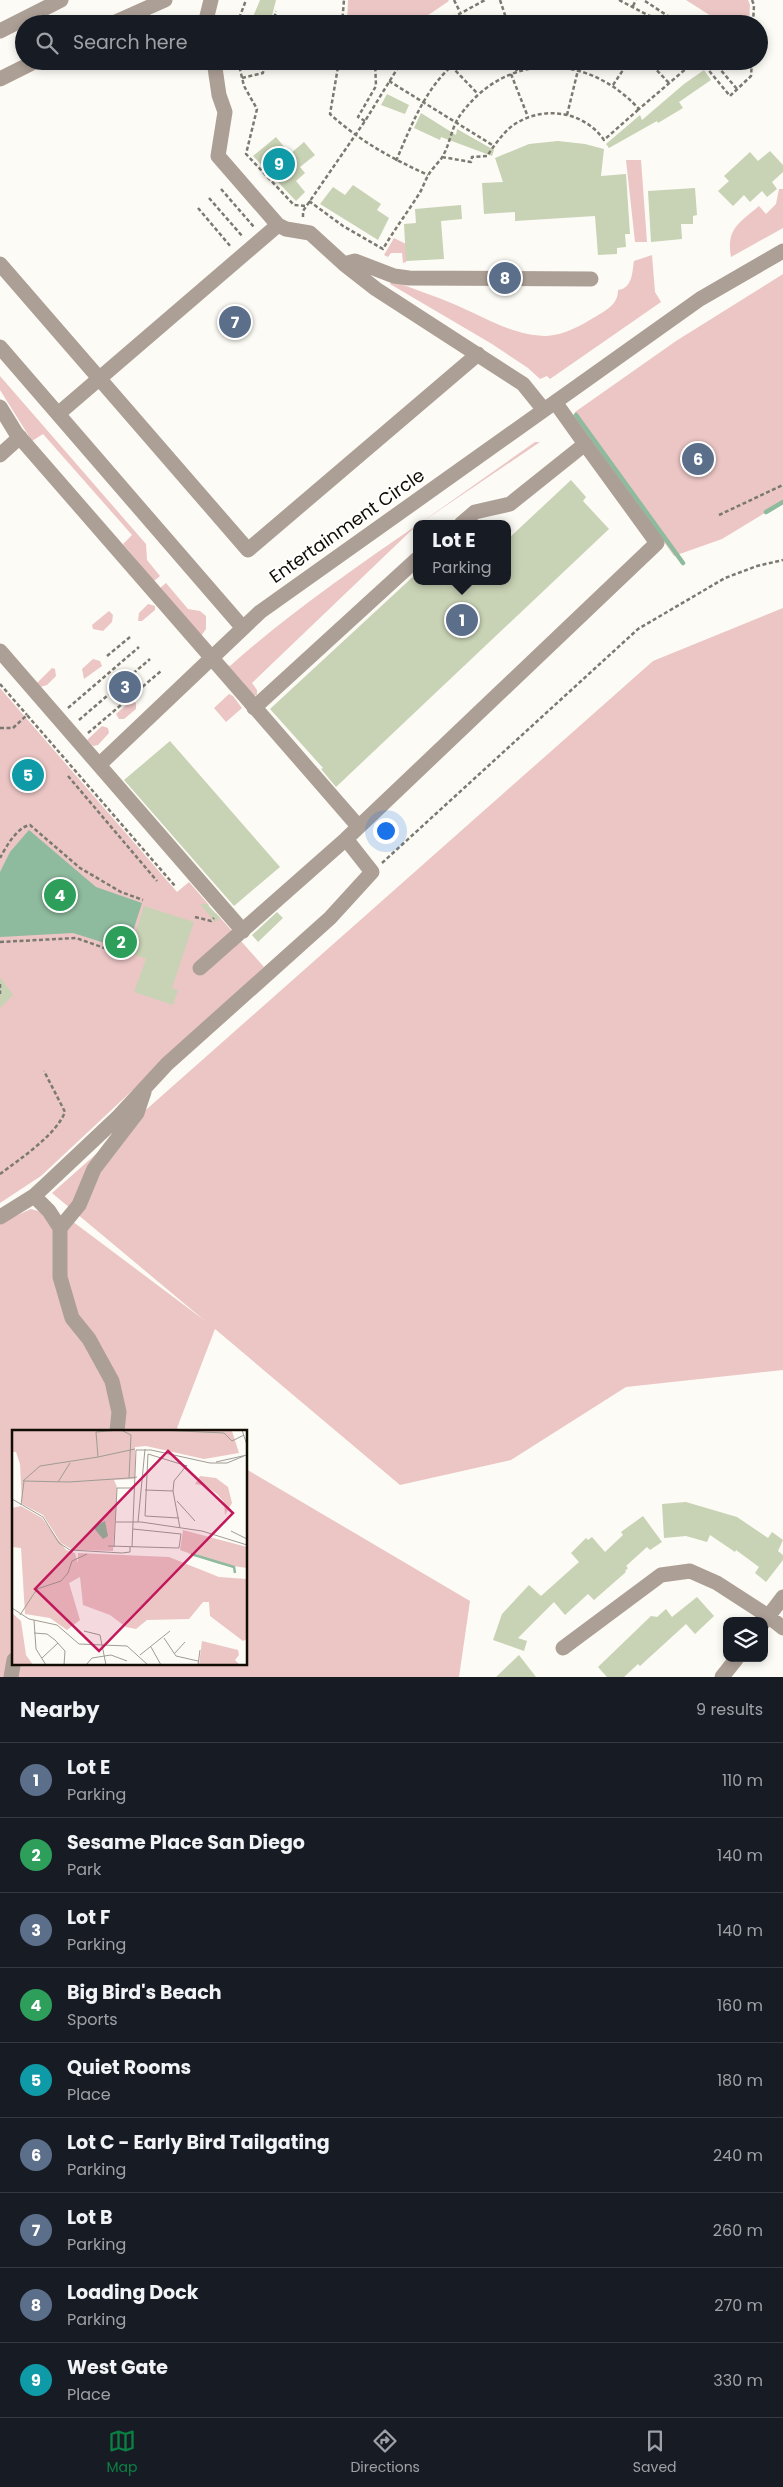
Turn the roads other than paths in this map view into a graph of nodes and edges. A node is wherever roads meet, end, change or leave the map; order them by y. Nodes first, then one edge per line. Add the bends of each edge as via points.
1 (61, 0) edge
2 (164, 0) edge
3 (211, 0) edge
4 (31, 15) edge
5 (130, 15) edge
6 (207, 15) edge
7 (15, 23) edge
8 (0, 31) edge
9 (18, 70) edge
10 (215, 70) edge
11 (0, 79) edge
12 (278, 224) junction
13 (783, 251) edge
14 (0, 264) edge
15 (344, 264) junction
16 (591, 278) dead end
17 (0, 347) edge
18 (478, 354) junction
19 (99, 379) junction
20 (0, 396) edge
21 (549, 406) junction
22 (0, 407) edge
23 (58, 414) junction
24 (20, 437) junction
25 (585, 444) junction
26 (0, 455) edge
27 (466, 520) edge
28 (413, 563) edge
29 (243, 628) junction
30 (0, 651) edge
31 (211, 658) junction
32 (254, 708) junction
33 (99, 765) junction
34 (358, 826) junction
35 (346, 839) junction
36 (243, 931) junction
37 (200, 968) dead end
38 (147, 1084) junction
39 (34, 1196) junction
40 (0, 1216) edge
41 (60, 1228) junction
42 (117, 1430) edge
43 (783, 1597) edge
44 (763, 1617) edge
45 (768, 1617) edge
46 (768, 1620) edge
47 (783, 1628) edge
48 (563, 1648) dead end
49 (734, 1662) edge
50 (13, 1664) edge
51 (11, 1677) edge
52 (722, 1677) edge

1 - 4 street
2 - 5 street
3 - 6 street
7 - 8 street
9 - 11 street
10 - 12 street via 225,112 218,156
12 - 15 street via 286,229 310,233
12 - 19 street
13 - 21 street, Entertainment Circle via 700,299
14 - 19 street
15 - 16 street via 355,260 394,276 409,278
15 - 18 street via 390,299
17 - 23 street
18 - 19 street via 248,550
18 - 21 street
19 - 23 street
20 - 24 street via 17,422
21 - 25 street
21 - 29 street, Entertainment Circle via 294,587
22 - 24 street
23 - 29 street
24 - 26 street
24 - 31 street
25 - 27 street via 510,504 475,512
25 - 34 street via 657,543
28 - 32 street
29 - 31 street, Entertainment Circle
30 - 33 street
31 - 32 street
31 - 33 street, Entertainment Circle
32 - 34 street
33 - 36 street
34 - 35 street
35 - 36 street
35 - 38 street via 372,872 330,918
36 - 37 street
38 - 39 street
38 - 41 street via 137,1113 94,1169 79,1204
39 - 40 street
39 - 41 street
41 - 42 street via 60,1277 72,1318 89,1339 112,1380 119,1412
43 - 45 street
44 - 48 street via 717,1583 690,1570 661,1575
46 - 47 street
49 - 52 street
50 - 51 street

